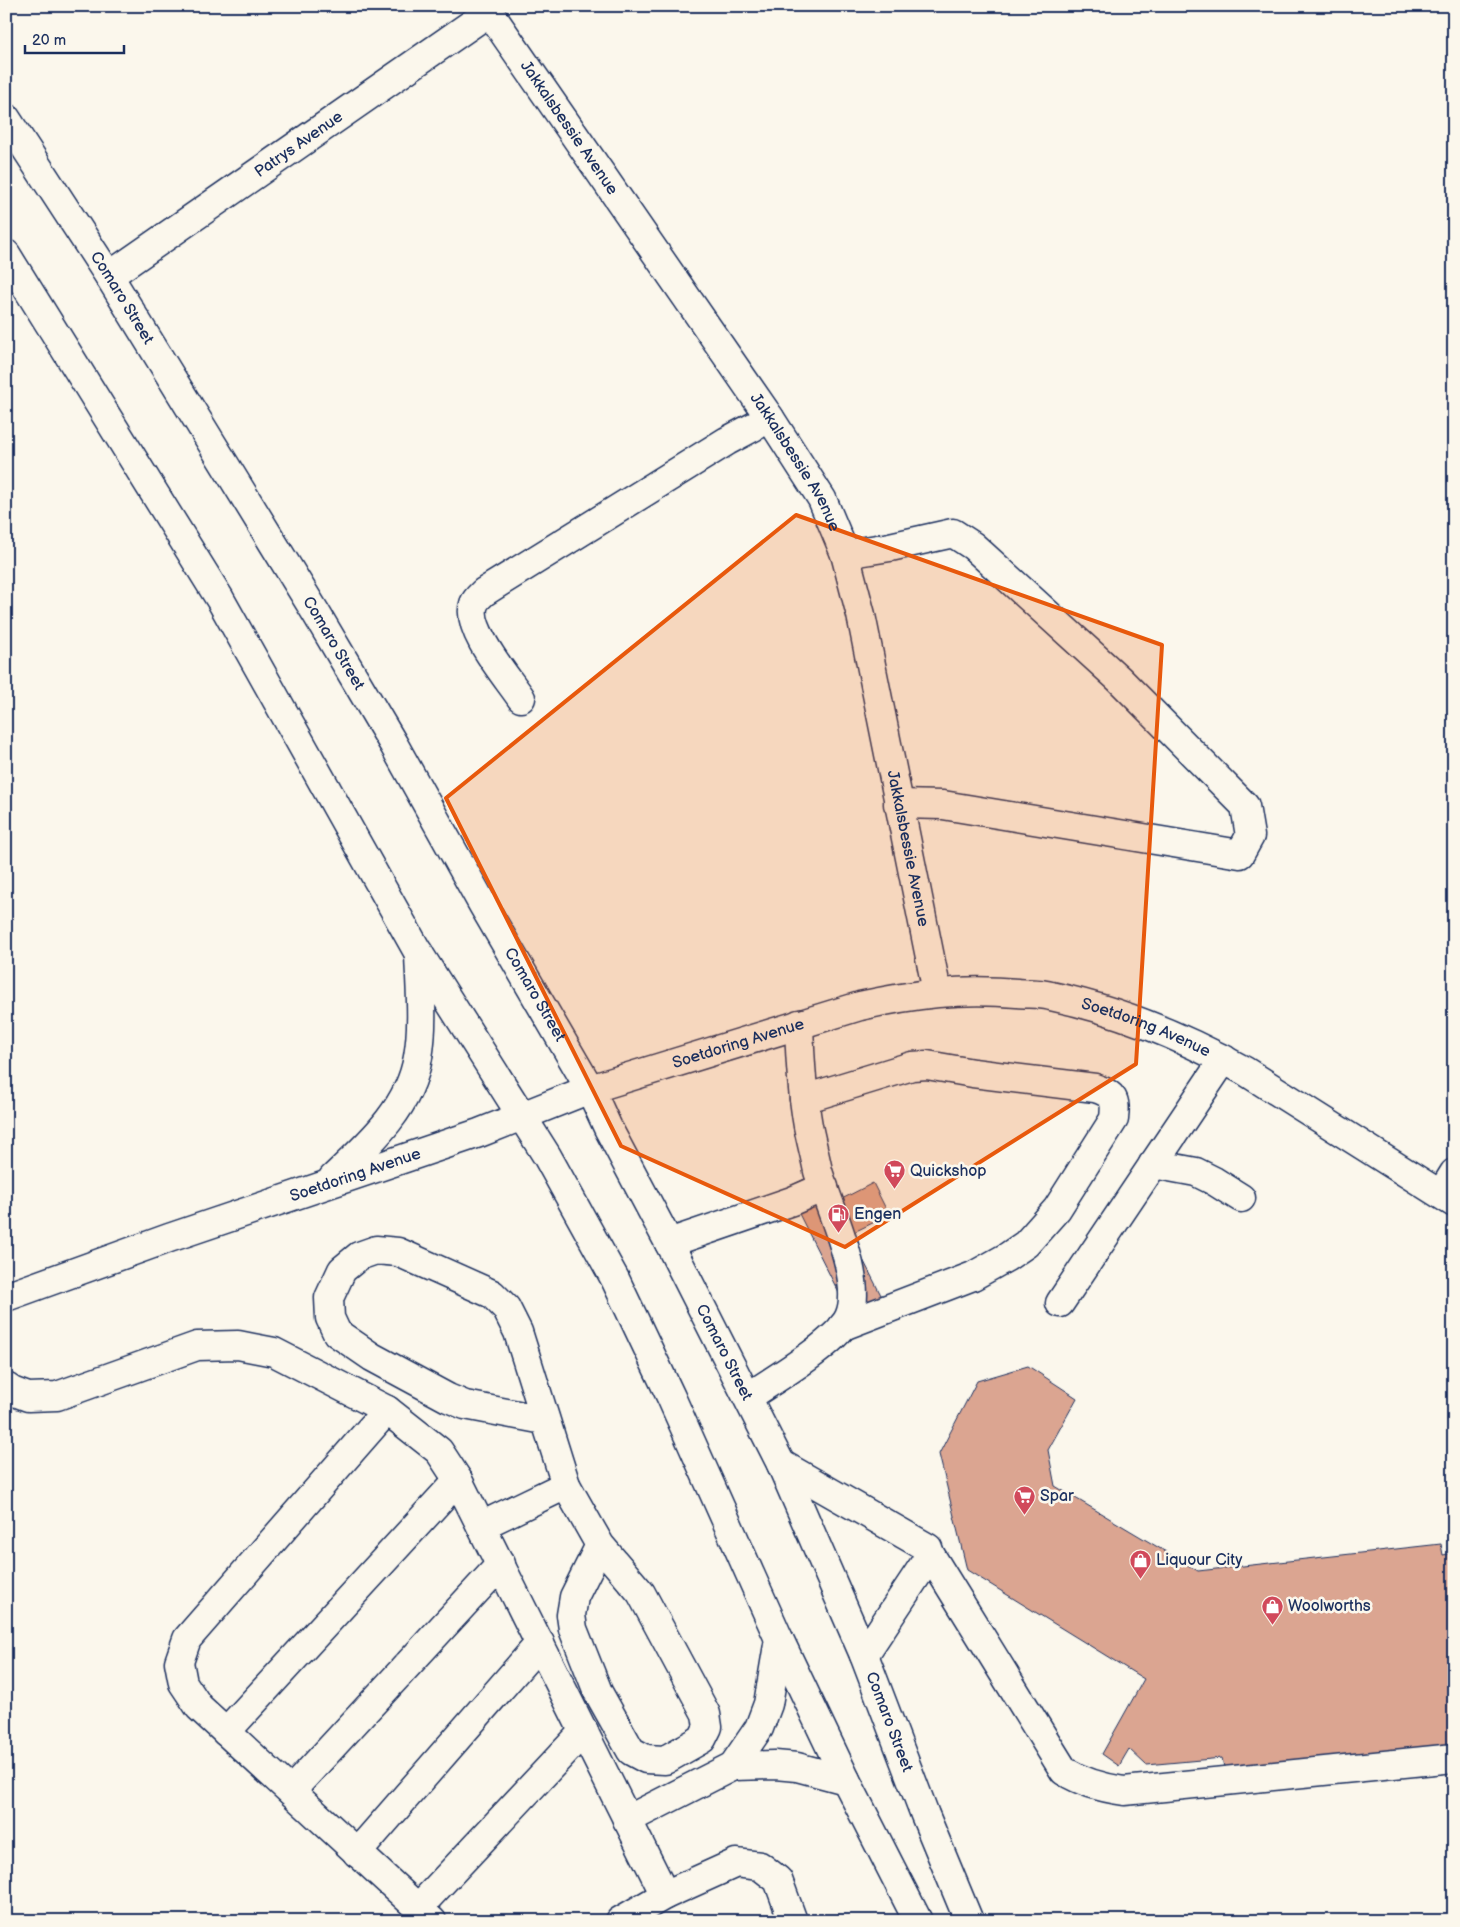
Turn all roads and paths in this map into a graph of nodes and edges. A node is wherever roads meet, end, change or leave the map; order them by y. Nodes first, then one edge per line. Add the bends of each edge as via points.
1 (487, 9) edge
2 (6, 118) edge
3 (6, 254) edge
4 (109, 276) junction
5 (770, 418) junction
6 (845, 554) junction
7 (522, 698) dead end
8 (898, 804) junction
9 (418, 952) junction
10 (937, 992) junction
11 (799, 1024) junction
12 (1224, 1059) junction
13 (590, 1089) junction
14 (804, 1099) junction
15 (522, 1117) junction
16 (1153, 1164) junction
17 (327, 1184) junction
18 (824, 1187) junction
19 (1449, 1190) edge
20 (1242, 1198) dead end
21 (669, 1243) junction
22 (6, 1298) edge
23 (1060, 1303) dead end
24 (843, 1326) junction
25 (6, 1387) edge
26 (748, 1397) junction
27 (387, 1410) junction
28 (544, 1420) junction
29 (781, 1464) junction
30 (458, 1480) junction
31 (566, 1485) junction
32 (481, 1526) junction
33 (600, 1545) junction
34 (928, 1550) junction
35 (501, 1564) junction
36 (779, 1639) junction
37 (540, 1643) junction
38 (864, 1655) junction
39 (584, 1731) junction
40 (226, 1732) junction
41 (1454, 1758) edge
42 (733, 1766) junction
43 (846, 1780) junction
44 (291, 1791) junction
45 (628, 1820) junction
46 (357, 1852) junction
47 (665, 1895) junction
48 (425, 1914) edge
49 (620, 1921) edge
50 (793, 1921) edge
51 (918, 1921) edge
52 (969, 1921) edge

1 - 4 street, Patrys Avenue
1 - 5 street, Jakkalsbessie Avenue
2 - 4 street, Comaro Street
3 - 9 street via 220,599
4 - 13 street, Comaro Street via 316,613
5 - 6 street, Jakkalsbessie Avenue via 822,498
5 - 7 street via 492,587 474,602 472,617 480,637
6 - 8 street, Jakkalsbessie Avenue
6 - 8 street via 953,533 973,546 1119,680 1245,806 1250,836 1240,854 943,805
8 - 10 street, Jakkalsbessie Avenue
9 - 15 street
9 - 17 street via 420,1029 418,1058 412,1080 381,1129
10 - 11 street, Soetdoring Avenue via 860,1006
10 - 12 street, Soetdoring Avenue via 988,990 1050,995 1124,1016
11 - 13 street, Soetdoring Avenue
11 - 14 street
12 - 16 street
12 - 19 street, Soetdoring Avenue
13 - 15 street, Soetdoring Avenue
13 - 21 street, Comaro Street
14 - 18 street
14 - 24 street via 912,1066 927,1065 1095,1088 1113,1097 1115,1106 1114,1119 1057,1209 1026,1244 973,1276
15 - 17 street, Soetdoring Avenue
15 - 36 street via 615,1278
16 - 20 street via 1196,1172
16 - 23 street
17 - 22 street, Soetdoring Avenue
18 - 21 street
18 - 24 street via 851,1272 853,1298
21 - 26 street, Comaro Street
24 - 26 street via 818,1349
25 - 27 street via 28,1397 57,1396 197,1346 238,1345 274,1352
26 - 29 street, Comaro Street
27 - 30 street via 439,1451
27 - 40 street via 187,1639 180,1662 183,1682 199,1707
28 - 28 street via 465,1405 448,1398 372,1357 337,1333 330,1318 329,1298 342,1270 359,1256 376,1250 398,1252 492,1294 506,1308 518,1332
28 - 31 street
29 - 34 street
29 - 38 street, Comaro Street
30 - 32 street
30 - 40 street
31 - 32 street
31 - 33 street
32 - 35 street
33 - 33 street via 641,1593 706,1714 708,1727 702,1739 665,1760 646,1759 631,1751 598,1692 573,1629 574,1597
34 - 38 street via 923,1566
34 - 41 street via 1064,1770 1084,1781 1124,1791
35 - 37 street
35 - 44 street
36 - 42 street via 768,1704 758,1728
36 - 43 street
37 - 39 street
37 - 46 street
38 - 52 street, Comaro Street
39 - 45 street
39 - 48 street
40 - 44 street
42 - 43 street via 782,1765
42 - 45 street
43 - 51 street
44 - 46 street
45 - 47 street
46 - 48 street
47 - 49 street
47 - 50 street via 736,1863 760,1866 778,1880

